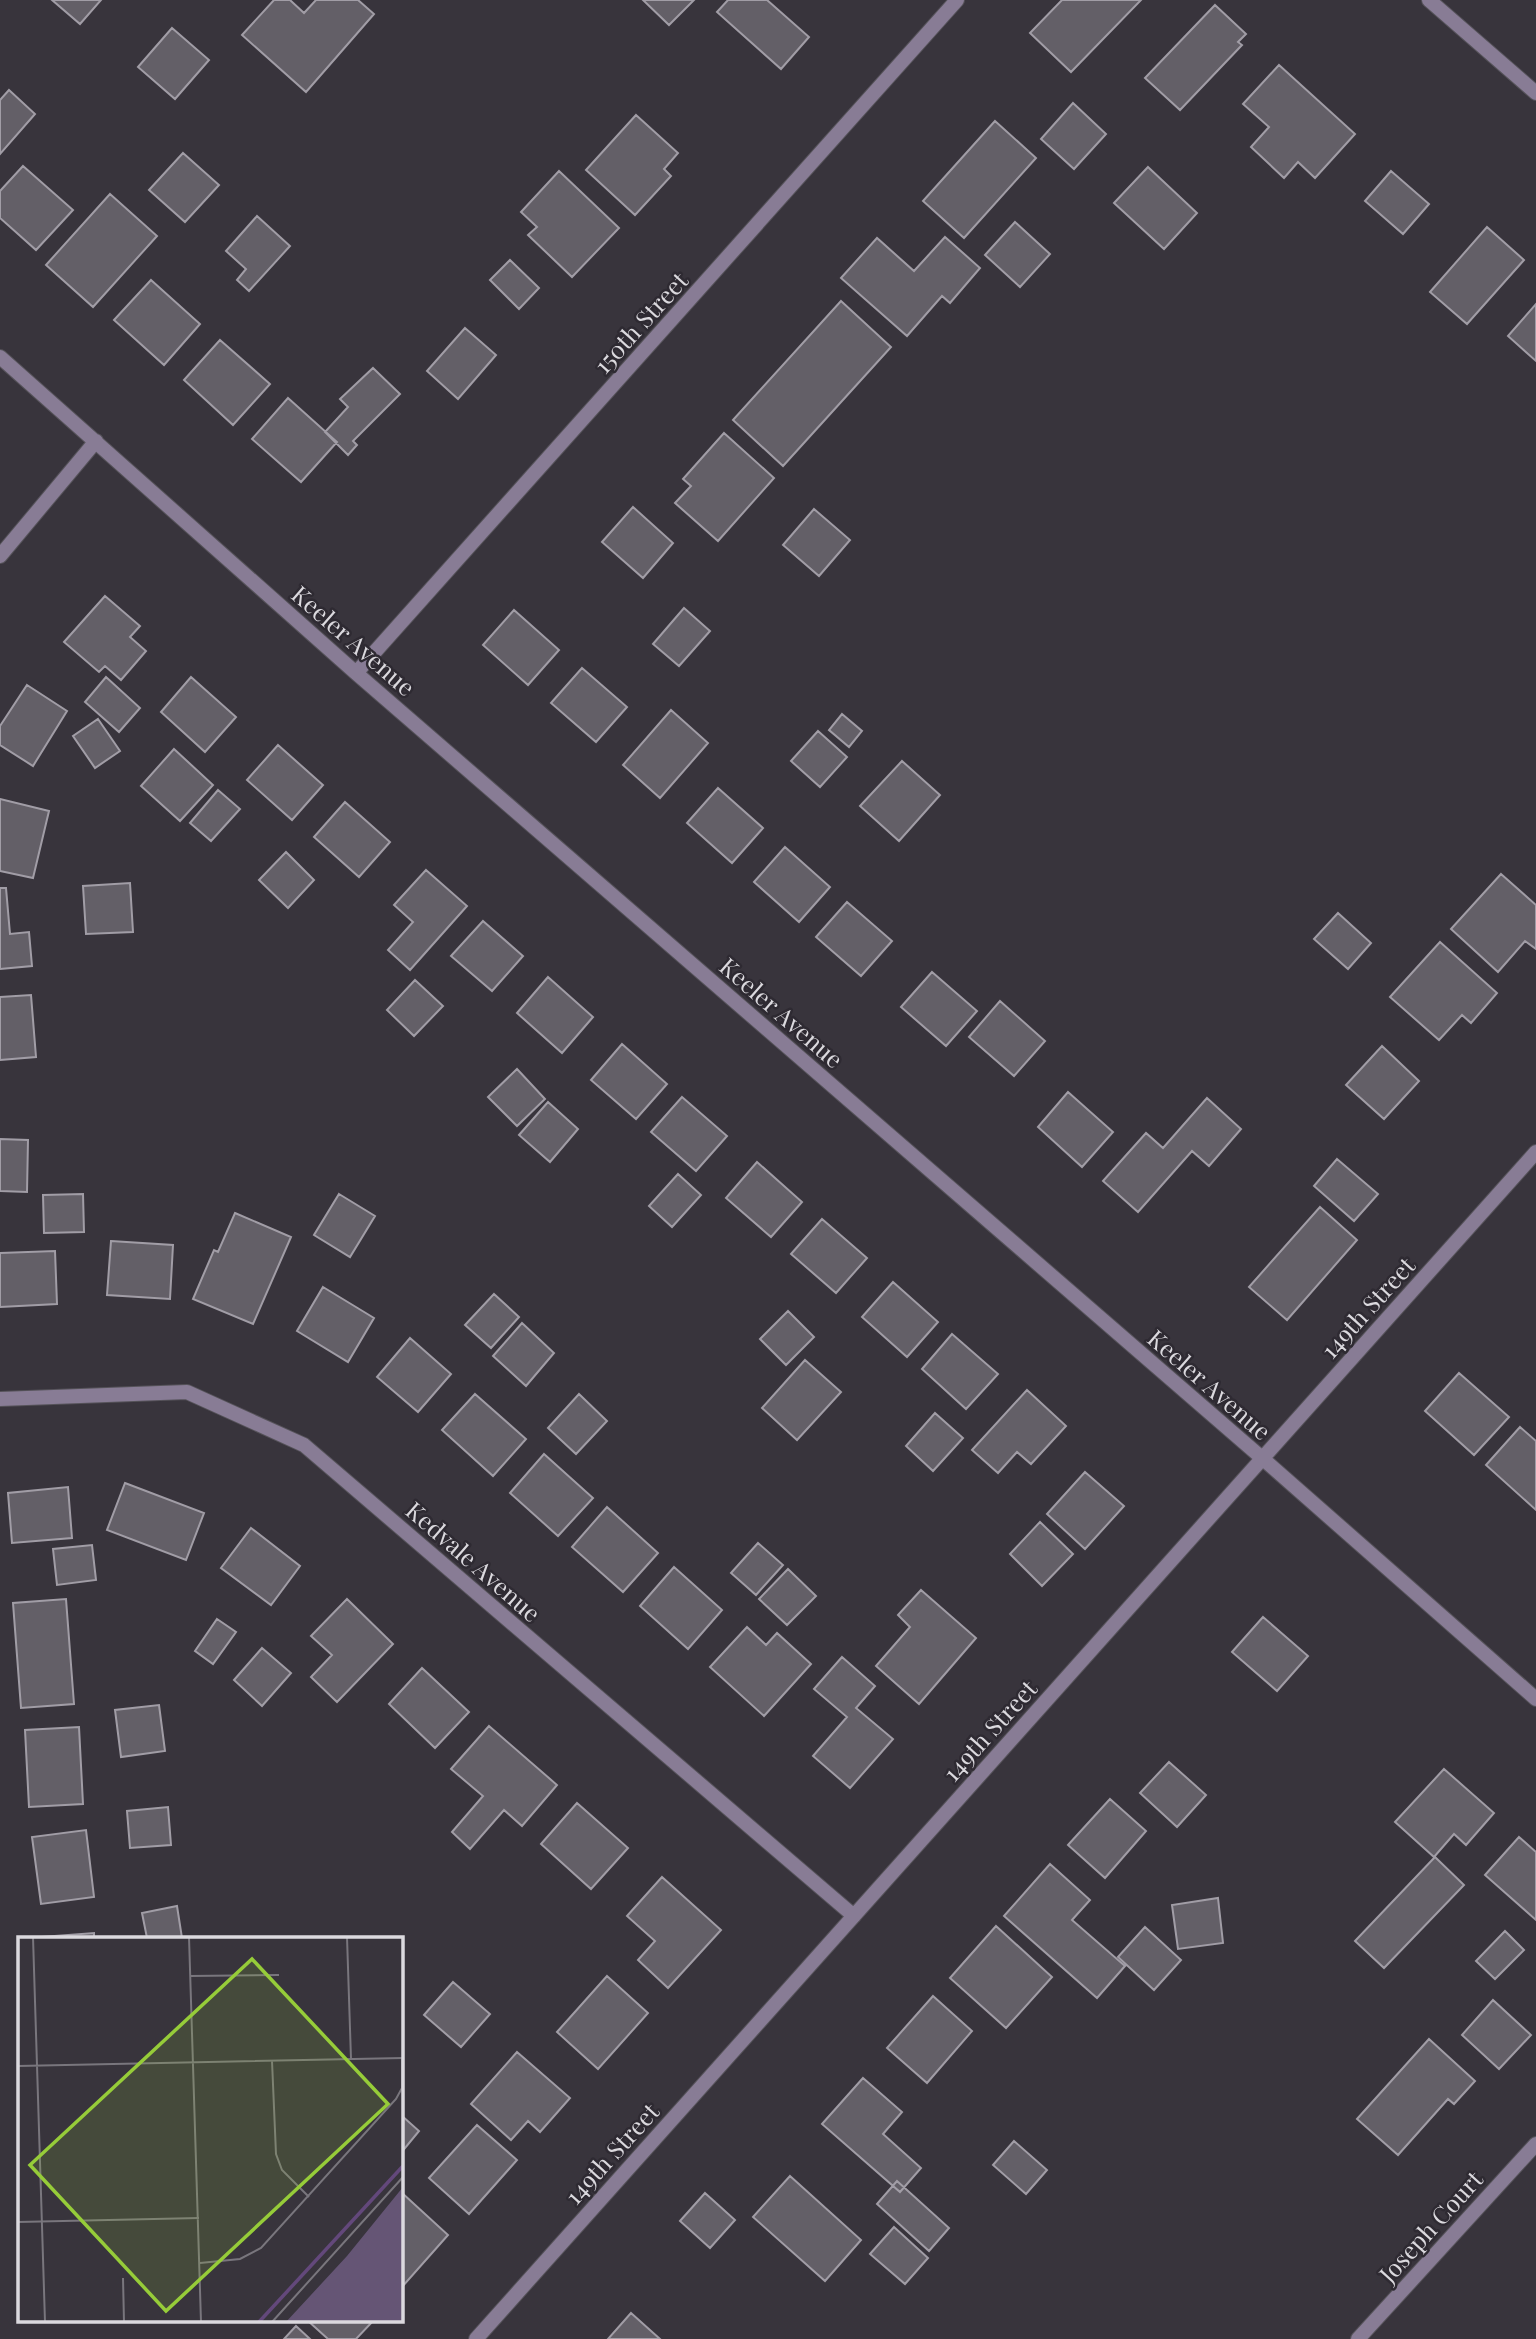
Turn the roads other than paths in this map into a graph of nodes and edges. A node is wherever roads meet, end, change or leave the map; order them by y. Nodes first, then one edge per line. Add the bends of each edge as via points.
1 (957, 0) edge
2 (1429, 0) edge
3 (1536, 93) edge
4 (0, 357) edge
5 (96, 440) junction
6 (0, 556) edge
7 (356, 673) junction
8 (1536, 1152) edge
9 (0, 1399) edge
10 (1262, 1458) junction
11 (1536, 1699) edge
12 (854, 1916) junction
13 (1536, 2144) edge
14 (476, 2339) edge
15 (1359, 2339) edge

1 - 7 street, 150th Street
2 - 3 street
4 - 5 street, Keeler Avenue
5 - 6 street
5 - 7 street, Keeler Avenue
7 - 10 street, Keeler Avenue
8 - 10 street, 149th Street
9 - 12 street, Kedvale Avenue via 187,1392 304,1445
10 - 11 street, Keeler Avenue
10 - 12 street, 149th Street
12 - 14 street, 149th Street
13 - 15 street, Joseph Court

